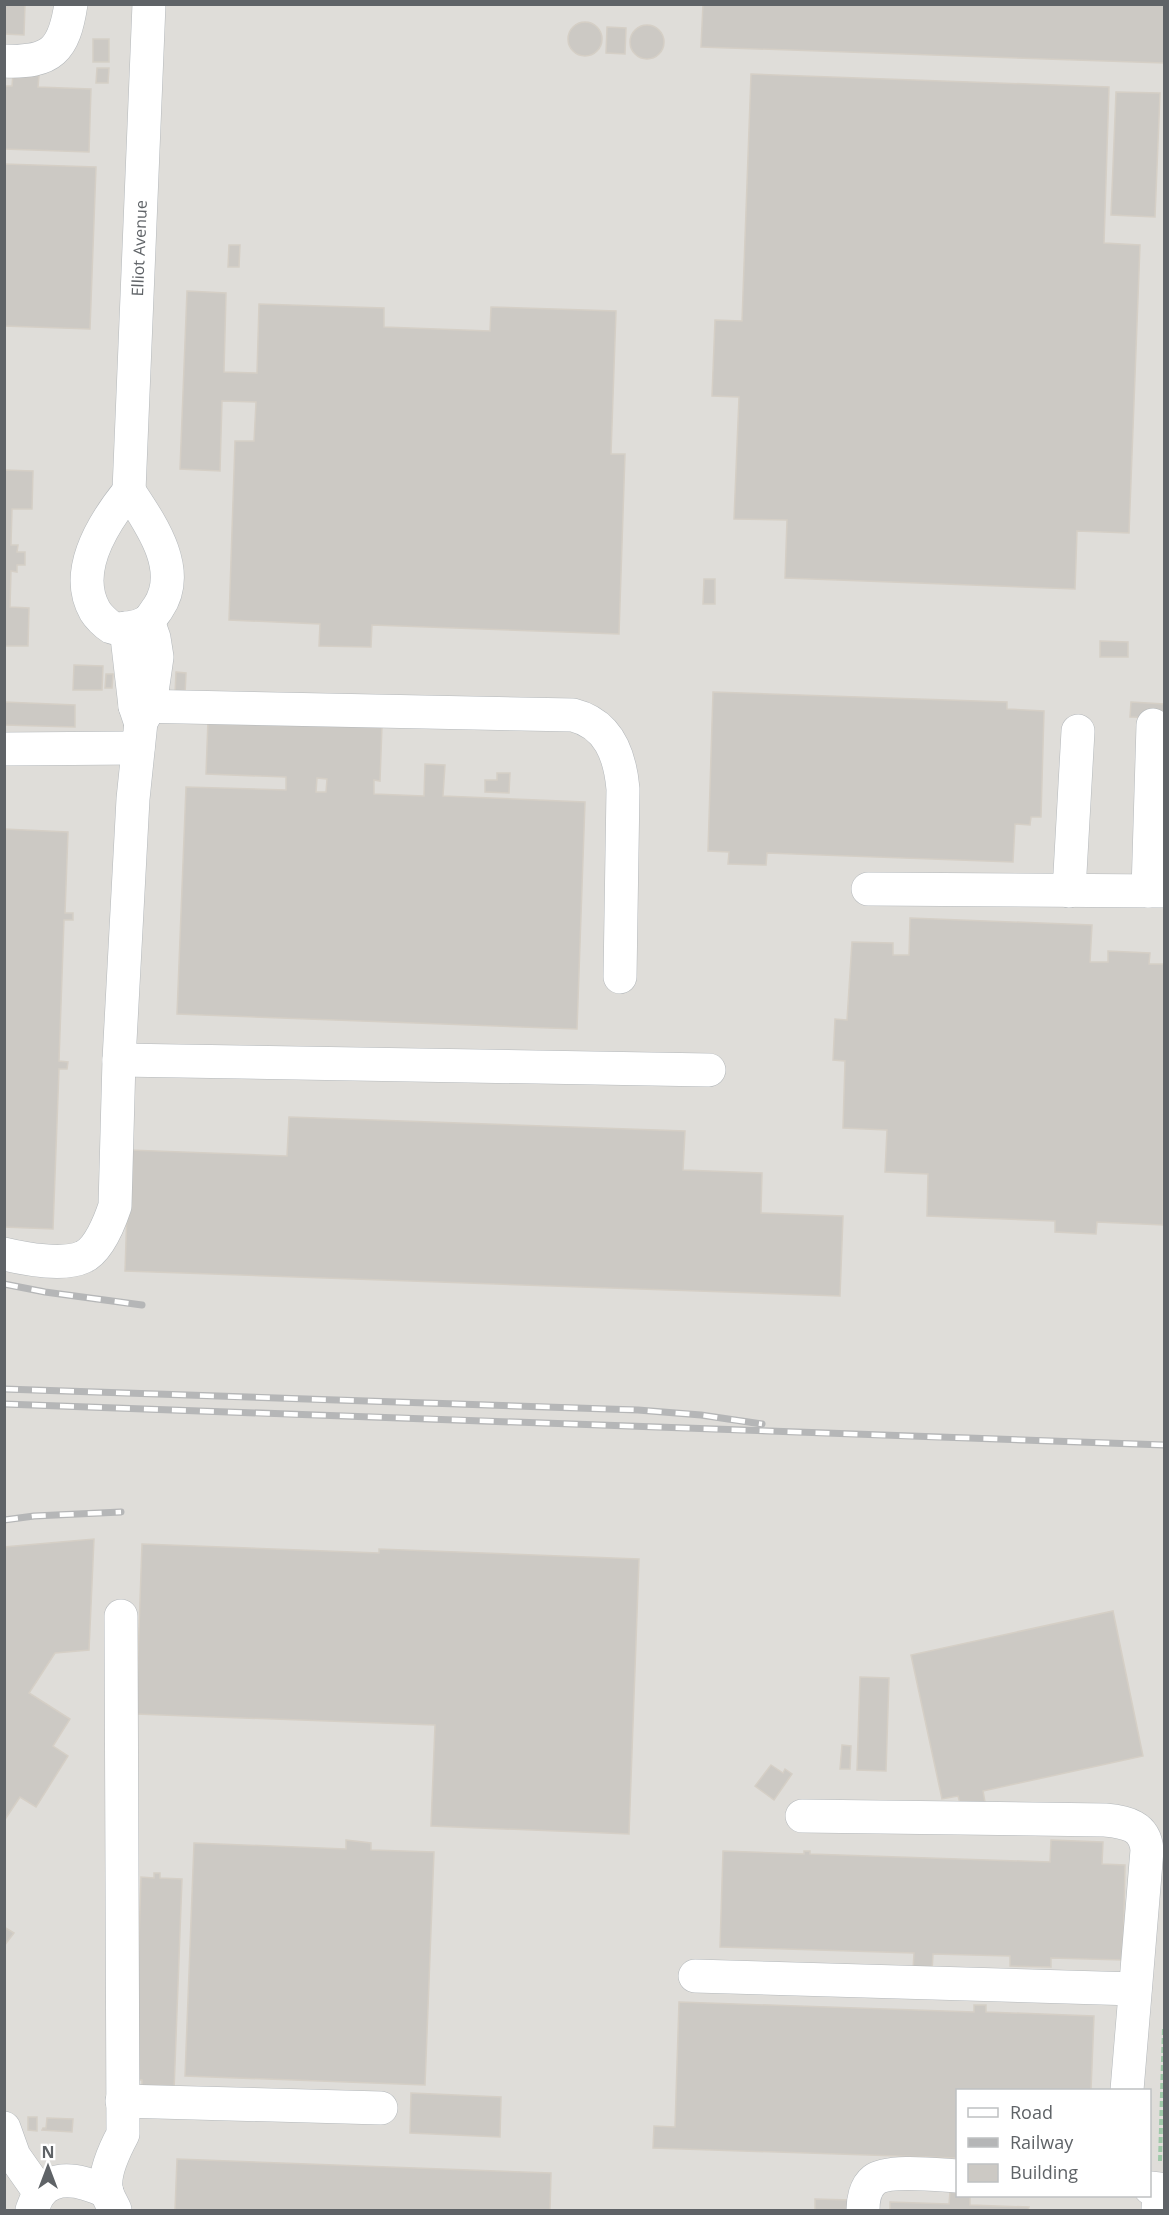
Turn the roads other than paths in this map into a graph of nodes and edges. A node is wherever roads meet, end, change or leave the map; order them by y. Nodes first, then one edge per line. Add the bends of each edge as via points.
1 (71, 4) edge
2 (149, 4) edge
3 (4, 61) edge
4 (129, 491) junction
5 (137, 624) junction
6 (141, 721) junction
7 (1153, 725) dead end
8 (1078, 731) dead end
9 (4, 749) edge
10 (868, 889) dead end
11 (1069, 891) junction
12 (1156, 891) edge
13 (620, 977) dead end
14 (119, 1060) junction
15 (709, 1070) dead end
16 (4, 1254) edge
17 (121, 1616) dead end
18 (802, 1816) dead end
19 (695, 1976) dead end
20 (1135, 1989) junction
21 (1126, 2089) edge
22 (122, 2101) junction
23 (381, 2108) dead end
24 (4, 2128) edge
25 (956, 2176) edge
26 (111, 2201) edge
27 (36, 2202) edge
28 (863, 2211) edge

1 - 3 street via 60,45 45,56 21,62
2 - 4 street, Elliot Avenue
4 - 5 street via 152,527 167,570 163,601
4 - 5 street via 98,539 86,585 98,615 112,627
5 - 6 street via 154,638 157,657
6 - 9 street
6 - 13 street via 573,715 586,718 605,733 621,773
6 - 14 street
7 - 12 street
8 - 11 street
10 - 11 street
11 - 12 street
14 - 15 street
14 - 16 street via 116,1206 108,1227 84,1257 29,1260
17 - 22 street
18 - 20 street via 1105,1820 1139,1830 1146,1838 1147,1850
19 - 20 street
20 - 21 street
22 - 23 street
22 - 26 street via 123,2134 109,2169
24 - 27 street
25 - 28 street via 888,2175 874,2180 868,2187
26 - 27 street via 88,2183 76,2181 57,2182

